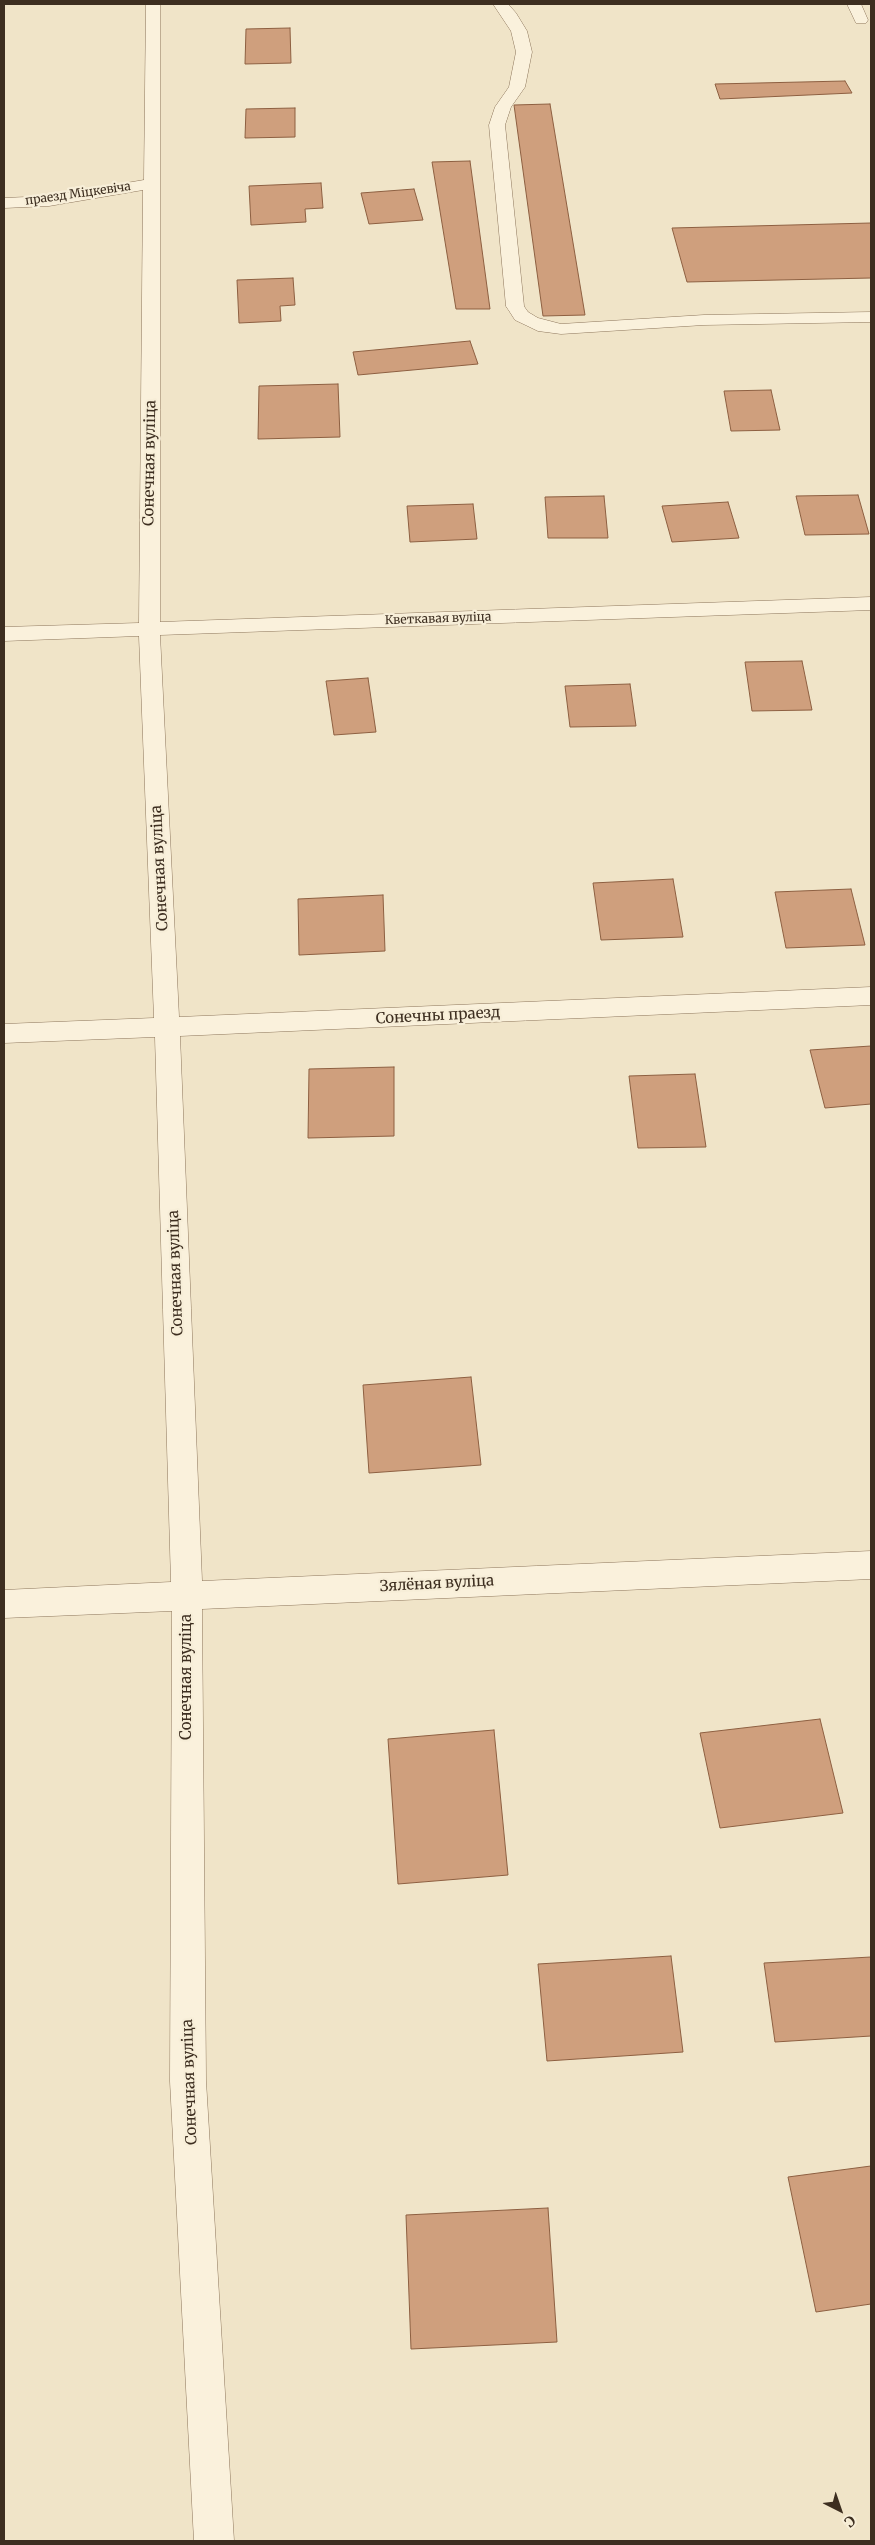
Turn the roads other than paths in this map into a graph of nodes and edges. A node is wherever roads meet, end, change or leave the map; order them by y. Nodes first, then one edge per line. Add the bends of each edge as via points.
1 (153, 4) edge
2 (500, 4) edge
3 (854, 4) edge
4 (861, 20) dead end
5 (153, 183) junction
6 (4, 203) edge
7 (871, 317) edge
8 (871, 603) edge
9 (149, 630) junction
10 (4, 634) edge
11 (871, 996) edge
12 (167, 1028) junction
13 (4, 1034) edge
14 (871, 1564) edge
15 (187, 1595) junction
16 (4, 1604) edge
17 (214, 2541) edge

1 - 5 street, Сонечная вуліца
2 - 7 street via 520,31 524,52 517,87 503,107 497,124 515,306 522,316 544,327 561,329 704,320
3 - 4 street
5 - 6 street, праезд Міцкевіча via 49,200
5 - 9 street, Сонечная вуліца
8 - 9 street, Кветкавая вуліца
9 - 10 street, Кветкавая вуліца
9 - 12 street, Сонечная вуліца
11 - 12 street, Сонечны праезд
12 - 13 street, Сонечны праезд
12 - 15 street, Сонечная вуліца
14 - 15 street, Зялёная вуліца
15 - 16 street, Зялёная вуліца
15 - 17 street, Сонечная вуліца via 188,2081

